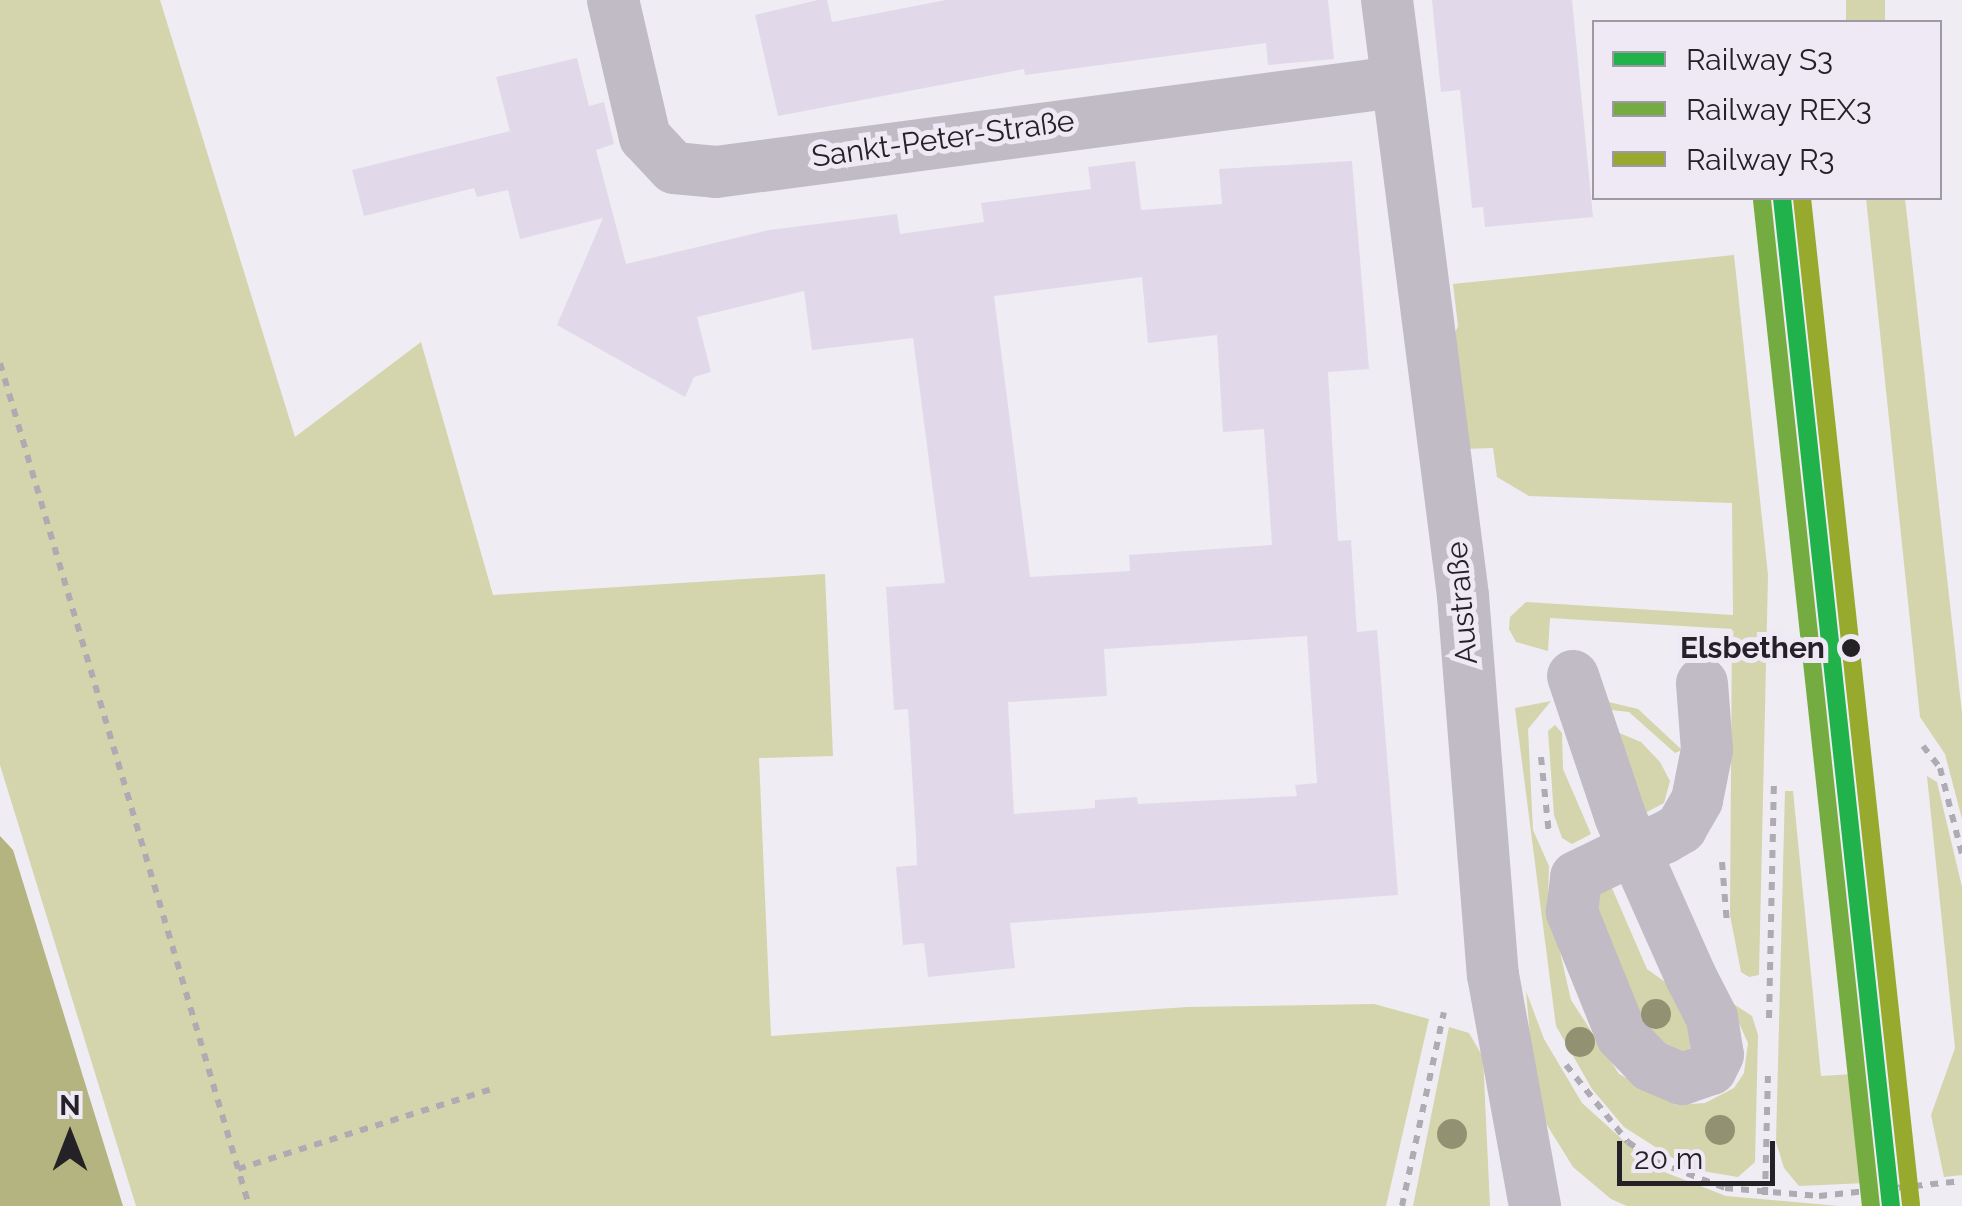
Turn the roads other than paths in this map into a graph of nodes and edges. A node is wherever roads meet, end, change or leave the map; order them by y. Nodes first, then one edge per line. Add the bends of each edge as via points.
1 (613, 0) edge
2 (1387, 0) edge
3 (1395, 82) junction
4 (1702, 684) dead end
5 (1578, 695) dead end
6 (1535, 1206) edge

1 - 3 street, Sankt-Peter-Straße via 645,137 674,168 716,172
2 - 3 street, Austraße
3 - 6 street, Austraße via 1449,468 1493,975
4 - 5 street via 1706,750 1696,800 1681,828 1634,849

